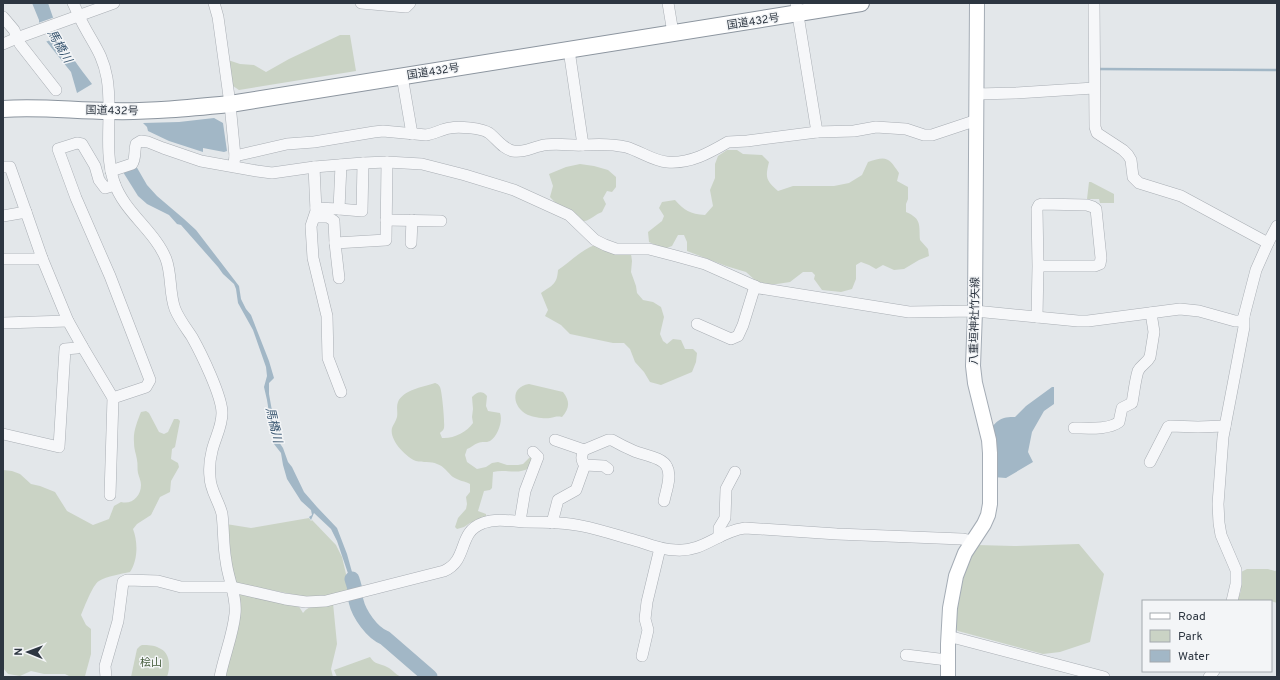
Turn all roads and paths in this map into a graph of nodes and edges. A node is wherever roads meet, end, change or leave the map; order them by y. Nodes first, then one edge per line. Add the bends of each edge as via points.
1 (73, 3) edge
2 (114, 3) edge
3 (214, 3) edge
4 (361, 3) edge
5 (410, 3) edge
6 (668, 3) edge
7 (861, 3) edge
8 (977, 3) edge
9 (1094, 3) edge
10 (797, 8) edge
11 (79, 15) junction
12 (3, 17) edge
13 (673, 34) junction
14 (17, 38) junction
15 (3, 44) edge
16 (569, 50) junction
17 (402, 76) junction
18 (1094, 88) junction
19 (56, 90) dead end
20 (977, 94) junction
21 (230, 104) junction
22 (3, 109) edge
23 (109, 112) junction
24 (977, 120) junction
25 (818, 132) junction
26 (412, 134) junction
27 (583, 145) junction
28 (234, 162) junction
29 (388, 162) junction
30 (363, 163) junction
31 (341, 165) junction
32 (3, 167) edge
33 (314, 167) junction
34 (111, 171) junction
35 (115, 184) junction
36 (339, 208) junction
37 (26, 212) junction
38 (316, 212) junction
39 (3, 216) edge
40 (386, 220) junction
41 (412, 220) junction
42 (441, 221) dead end
43 (1277, 226) edge
44 (335, 243) junction
45 (411, 243) dead end
46 (1268, 243) junction
47 (42, 258) junction
48 (3, 260) edge
49 (1038, 266) junction
50 (339, 278) dead end
51 (755, 286) junction
52 (975, 311) junction
53 (1151, 313) junction
54 (1244, 316) junction
55 (1037, 318) junction
56 (68, 320) junction
57 (3, 323) edge
58 (697, 324) dead end
59 (82, 346) junction
60 (341, 392) dead end
61 (113, 398) junction
62 (1225, 426) junction
63 (1074, 428) dead end
64 (3, 434) edge
65 (555, 440) dead end
66 (584, 450) junction
67 (538, 457) dead end
68 (1150, 462) dead end
69 (585, 465) junction
70 (608, 469) dead end
71 (735, 472) dead end
72 (110, 495) dead end
73 (664, 500) dead end
74 (520, 521) junction
75 (724, 521) junction
76 (552, 523) junction
77 (745, 528) junction
78 (719, 537) junction
79 (972, 541) junction
80 (660, 548) junction
81 (232, 587) junction
82 (1232, 600) edge
83 (948, 636) junction
84 (906, 655) dead end
85 (642, 656) dead end
86 (948, 660) junction
87 (106, 677) edge
88 (220, 677) edge
89 (948, 677) edge
90 (1104, 677) edge

1 - 11 street
2 - 11 street
3 - 21 street
4 - 5 street via 406,7
6 - 13 street
7 - 10 highway, 国道432号
8 - 20 main road, 八重垣神社竹矢線
9 - 18 street
10 - 13 highway, 国道432号
10 - 25 street
11 - 14 street
11 - 23 street via 104,65
12 - 14 street
13 - 16 highway, 国道432号
14 - 15 street
14 - 19 street
16 - 17 highway, 国道432号
16 - 27 street
17 - 21 highway, 国道432号
17 - 26 street
18 - 20 street
18 - 46 street via 1096,131 1128,155 1133,177 1139,183 1181,196
20 - 24 main road, 八重垣神社竹矢線
21 - 23 highway, 国道432号
21 - 28 street
22 - 23 highway, 国道432号 via 52,108
23 - 34 street
24 - 25 street via 932,135 882,127
24 - 52 main road, 八重垣神社竹矢線
25 - 27 street via 733,141 695,159 668,162 627,147
26 - 27 street via 432,134 456,127 484,130 506,148 517,152 546,145
26 - 28 street via 383,131 287,144
28 - 33 street via 272,173
28 - 34 street via 201,161 141,141 136,144 132,164
29 - 30 street
29 - 40 street
29 - 51 street via 429,166 514,190 569,215 595,240 605,245 616,248 649,248 705,264
30 - 31 street
30 - 36 street via 362,211
31 - 33 street
31 - 36 street
32 - 37 street via 10,167
33 - 38 street
34 - 35 street
35 - 61 street via 105,188 82,144 77,143 58,150 150,380 146,387
35 - 81 street via 161,248 168,267 175,309 206,363 222,406 220,429 212,452 210,482 222,512 225,559
36 - 38 street
37 - 39 street
37 - 47 street
38 - 44 street via 334,221
38 - 60 street via 311,226 313,258 327,316 328,358
40 - 41 street
40 - 44 street via 386,240
41 - 42 street
41 - 45 street
43 - 46 street
44 - 50 street
46 - 54 street via 1256,270
47 - 48 street
47 - 56 street
49 - 49 street via 1039,205 1090,206 1096,209 1100,264
49 - 55 street
51 - 52 street via 909,312
51 - 58 street via 744,325 738,336 731,339
52 - 55 street
52 - 79 main road, 八重垣神社竹矢線 via 973,366 989,440 990,497 988,515
53 - 54 street via 1180,309 1199,311 1239,322
53 - 55 street via 1088,321
53 - 63 street via 1154,332 1150,357 1138,371 1132,402 1122,408 1119,422 1110,427
54 - 62 street
56 - 57 street
56 - 59 street
59 - 61 street
59 - 64 street via 65,349 59,447
61 - 72 street
62 - 68 street via 1170,426
62 - 82 street via 1218,504 1221,535 1236,570
65 - 66 street
66 - 69 street via 582,462
66 - 73 street via 602,441 612,440 665,463 669,471
67 - 74 street via 525,491
69 - 70 street via 604,466
69 - 76 street via 576,490 558,500
71 - 75 street via 726,489
74 - 76 street
74 - 81 street via 497,520 480,524 471,530 458,560 444,571 326,602 285,599
75 - 77 street
75 - 78 street via 719,528
76 - 80 street via 582,526
77 - 78 street
77 - 79 street
78 - 80 street via 686,551
79 - 83 main road, 八重垣神社竹矢線 via 956,576
80 - 85 street via 647,602 645,619 648,630
81 - 87 street via 180,587 158,581 123,582 118,621 105,666
81 - 88 street via 235,601 234,618
83 - 86 main road, 八重垣神社竹矢線
83 - 90 street
84 - 86 street
86 - 89 main road, 八重垣神社竹矢線

